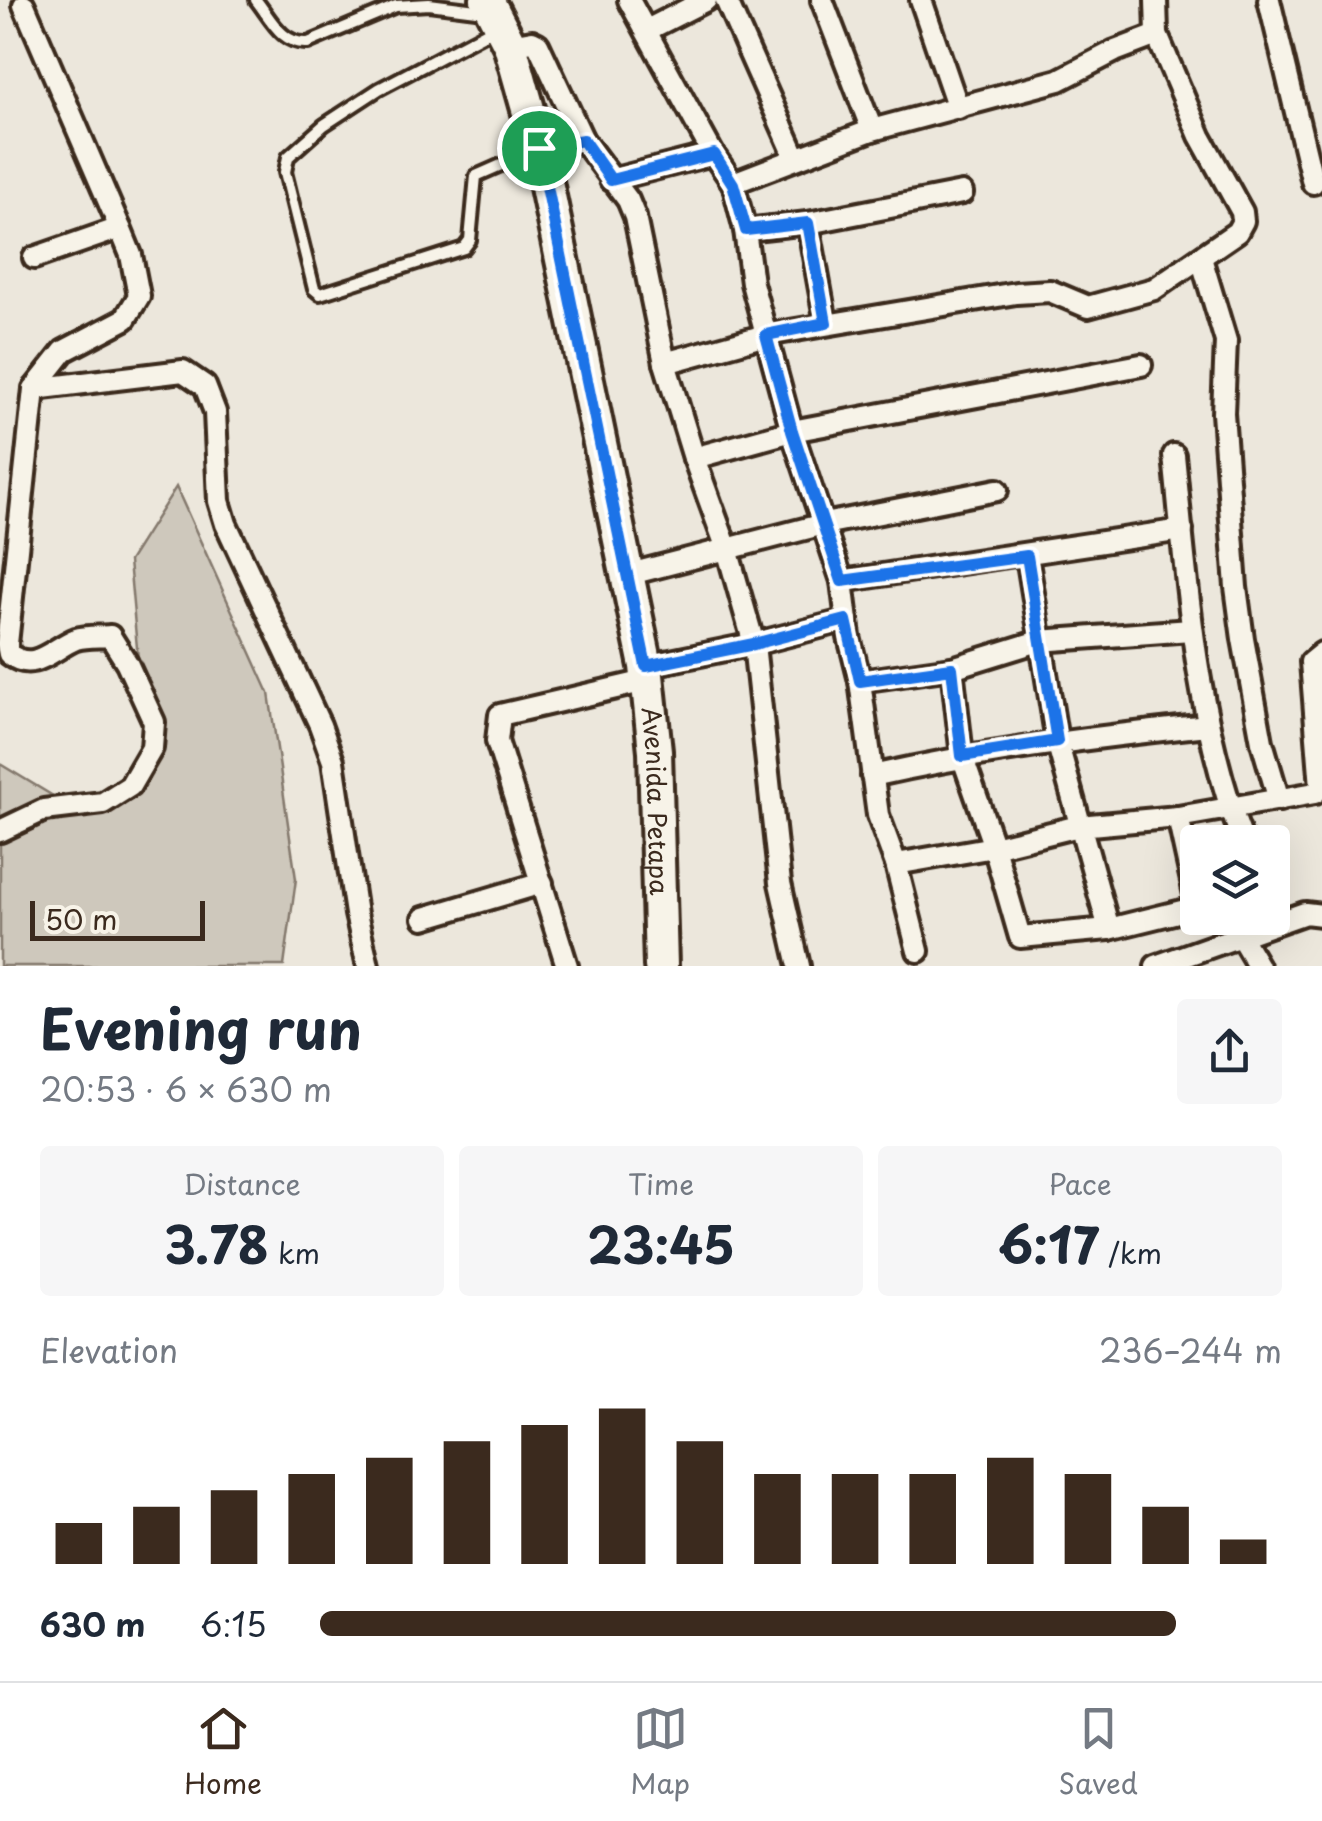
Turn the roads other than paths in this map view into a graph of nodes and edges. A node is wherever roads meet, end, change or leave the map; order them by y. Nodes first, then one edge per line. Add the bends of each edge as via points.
1 (256, 0) edge
2 (629, 0) edge
3 (706, 0) edge
4 (726, 0) edge
5 (822, 0) edge
6 (921, 0) edge
7 (1156, 0) edge
8 (1269, 0) edge
9 (24, 5) dead end
10 (498, 20) edge
11 (647, 30) junction
12 (1157, 35) junction
13 (958, 108) junction
14 (872, 130) junction
15 (583, 140) junction
16 (539, 148) junction
17 (714, 154) junction
18 (796, 158) junction
19 (611, 180) junction
20 (1313, 183) dead end
21 (733, 184) junction
22 (962, 194) dead end
23 (808, 223) junction
24 (120, 228) junction
25 (746, 230) junction
26 (34, 258) dead end
27 (1201, 258) junction
28 (826, 323) junction
29 (766, 335) junction
30 (665, 363) junction
31 (1141, 365) dead end
32 (34, 389) junction
33 (792, 431) junction
34 (1174, 455) dead end
35 (694, 458) junction
36 (998, 490) dead end
37 (824, 524) junction
38 (1182, 530) junction
39 (728, 549) junction
40 (1027, 556) junction
41 (630, 574) junction
42 (842, 581) junction
43 (846, 620) junction
44 (1192, 630) junction
45 (1039, 641) junction
46 (754, 644) junction
47 (1322, 654) edge
48 (952, 668) junction
49 (646, 673) junction
50 (860, 681) junction
51 (1208, 724) junction
52 (1057, 741) junction
53 (962, 756) junction
54 (872, 776) junction
55 (1279, 800) junction
56 (1232, 808) junction
57 (1178, 818) junction
58 (1238, 825) edge
59 (1080, 826) junction
60 (0, 831) edge
61 (994, 846) junction
62 (896, 864) junction
63 (542, 883) junction
64 (1322, 915) edge
65 (1290, 916) edge
66 (424, 918) dead end
67 (1109, 929) junction
68 (1235, 935) edge
69 (1245, 944) dead end
70 (918, 951) dead end
71 (368, 966) edge
72 (566, 966) edge
73 (661, 966) edge
74 (798, 966) edge
75 (1156, 966) edge
76 (1258, 966) edge

1 - 10 lane via 296,44 396,6 430,4
2 - 11 street
3 - 11 street
4 - 18 street
5 - 14 street
6 - 13 street
7 - 12 street
8 - 20 street
9 - 24 street
10 - 15 street via 538,44
10 - 16 main road, Avenida Petapa
10 - 16 lane via 379,89 288,157 285,172 314,289 320,294 464,248 476,176
11 - 17 street
12 - 13 street via 1059,80
12 - 27 street via 1242,212 1238,232
13 - 14 street
14 - 18 street
15 - 16 street
15 - 19 street
16 - 41 main road, Avenida Petapa
17 - 19 street
17 - 21 street
18 - 21 street
19 - 30 street via 635,217
21 - 25 street
22 - 23 street
23 - 25 street
23 - 28 street
24 - 26 street
24 - 32 street via 139,296 132,311 64,351
25 - 29 street
27 - 28 street via 1154,289 1088,307 1050,291 1016,293
27 - 55 street via 1226,341 1224,413 1243,640
28 - 29 street
29 - 30 street
29 - 33 street
30 - 35 street
31 - 33 street
32 - 60 street via 9,654 30,662 77,639 110,636 154,722 152,748 130,786 104,803 44,810
32 - 71 street via 183,370 204,386 215,412 218,501 333,762
33 - 35 street
33 - 37 street
34 - 38 street
35 - 39 street
36 - 37 street
37 - 39 street
37 - 42 street
38 - 40 street
38 - 44 street
39 - 41 street
39 - 46 street
40 - 42 street
40 - 45 street
41 - 49 main road, Avenida Petapa
42 - 43 street
43 - 46 street
43 - 50 street
44 - 45 street
44 - 51 street
45 - 48 street
45 - 52 street
46 - 49 street
46 - 74 street via 780,884
47 - 55 street via 1311,662 1321,787
48 - 50 street
48 - 53 street
49 - 63 street via 500,715 497,741
49 - 73 main road, Avenida Petapa via 655,750
50 - 54 street
51 - 52 street
51 - 56 street
52 - 53 street
52 - 59 street
53 - 54 street
53 - 61 street
54 - 62 street
55 - 56 street
56 - 57 street
56 - 58 street
57 - 59 street
57 - 67 street via 1196,904
59 - 61 street
59 - 67 street
61 - 62 street
61 - 67 street via 1018,936
62 - 70 street
63 - 66 street
63 - 72 street
64 - 65 street
68 - 75 street
69 - 76 street

